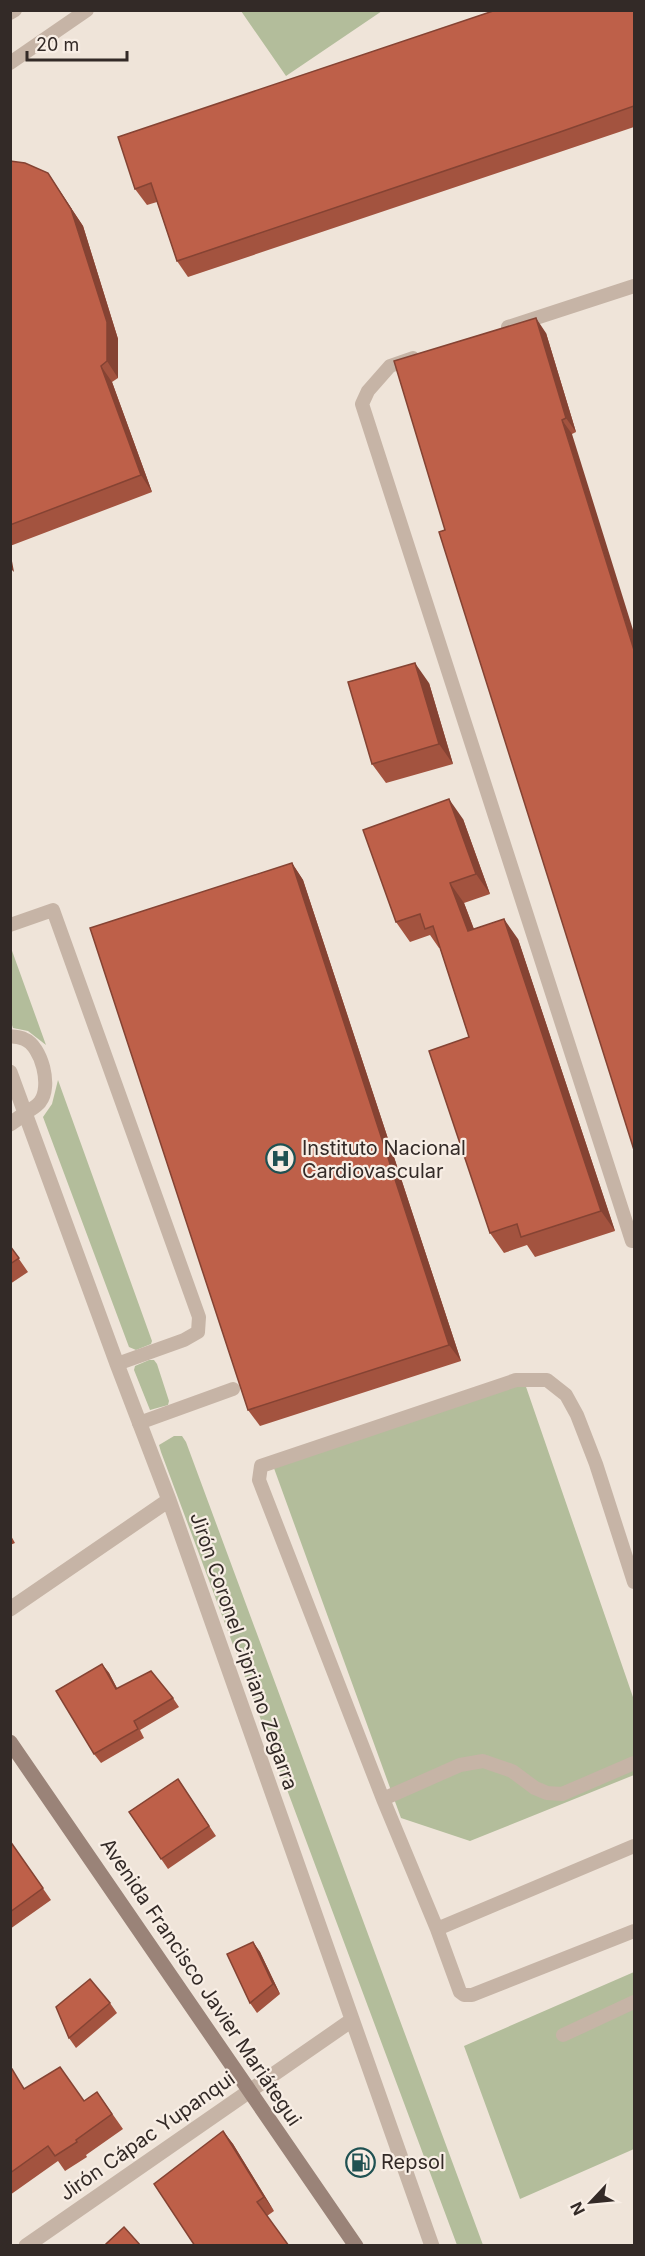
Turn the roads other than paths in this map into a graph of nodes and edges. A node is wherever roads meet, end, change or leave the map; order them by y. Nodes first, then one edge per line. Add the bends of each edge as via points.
1 (15, 10) edge
2 (87, 10) edge
3 (10, 14) edge
4 (10, 63) edge
5 (634, 286) edge
6 (490, 333) edge
7 (423, 355) edge
8 (10, 925) edge
9 (10, 1036) edge
10 (10, 1072) edge
11 (26, 1113) junction
12 (10, 1124) edge
13 (632, 1241) dead end
14 (117, 1364) junction
15 (233, 1389) edge
16 (139, 1423) junction
17 (169, 1500) junction
18 (634, 1582) edge
19 (10, 1609) edge
20 (10, 1742) edge
21 (634, 1763) edge
22 (383, 1799) junction
23 (634, 1846) edge
24 (437, 1929) junction
25 (634, 1931) edge
26 (634, 2002) edge
27 (352, 2020) junction
28 (563, 2035) dead end
29 (249, 2091) junction
30 (26, 2246) edge
31 (356, 2246) edge
32 (432, 2246) edge

1 - 3 lane
2 - 4 lane
5 - 6 lane
7 - 13 lane via 390,366 362,404
8 - 14 lane via 53,910 199,1317 198,1332
9 - 11 lane via 26,1039 35,1050 47,1085 40,1101
10 - 11 street, Jirón Coronel Cipriano Zegarra
11 - 12 street
11 - 14 street, Jirón Coronel Cipriano Zegarra
14 - 16 street, Jirón Coronel Cipriano Zegarra
15 - 16 lane
16 - 17 street, Jirón Coronel Cipriano Zegarra
17 - 19 street
17 - 27 street, Jirón Coronel Cipriano Zegarra
18 - 22 lane via 577,1415 566,1395 547,1380 516,1380 261,1466 259,1480
20 - 29 street, Avenida Francisco Javier Mariátegui
21 - 22 lane via 561,1794 535,1788 512,1771 483,1761 460,1766
22 - 24 lane
23 - 24 lane
24 - 25 lane via 464,1995
26 - 28 lane
27 - 29 street, Jirón Cápac Yupanqui
27 - 32 street, Jirón Coronel Cipriano Zegarra
29 - 30 street, Jirón Cápac Yupanqui
29 - 31 street, Avenida Francisco Javier Mariátegui

